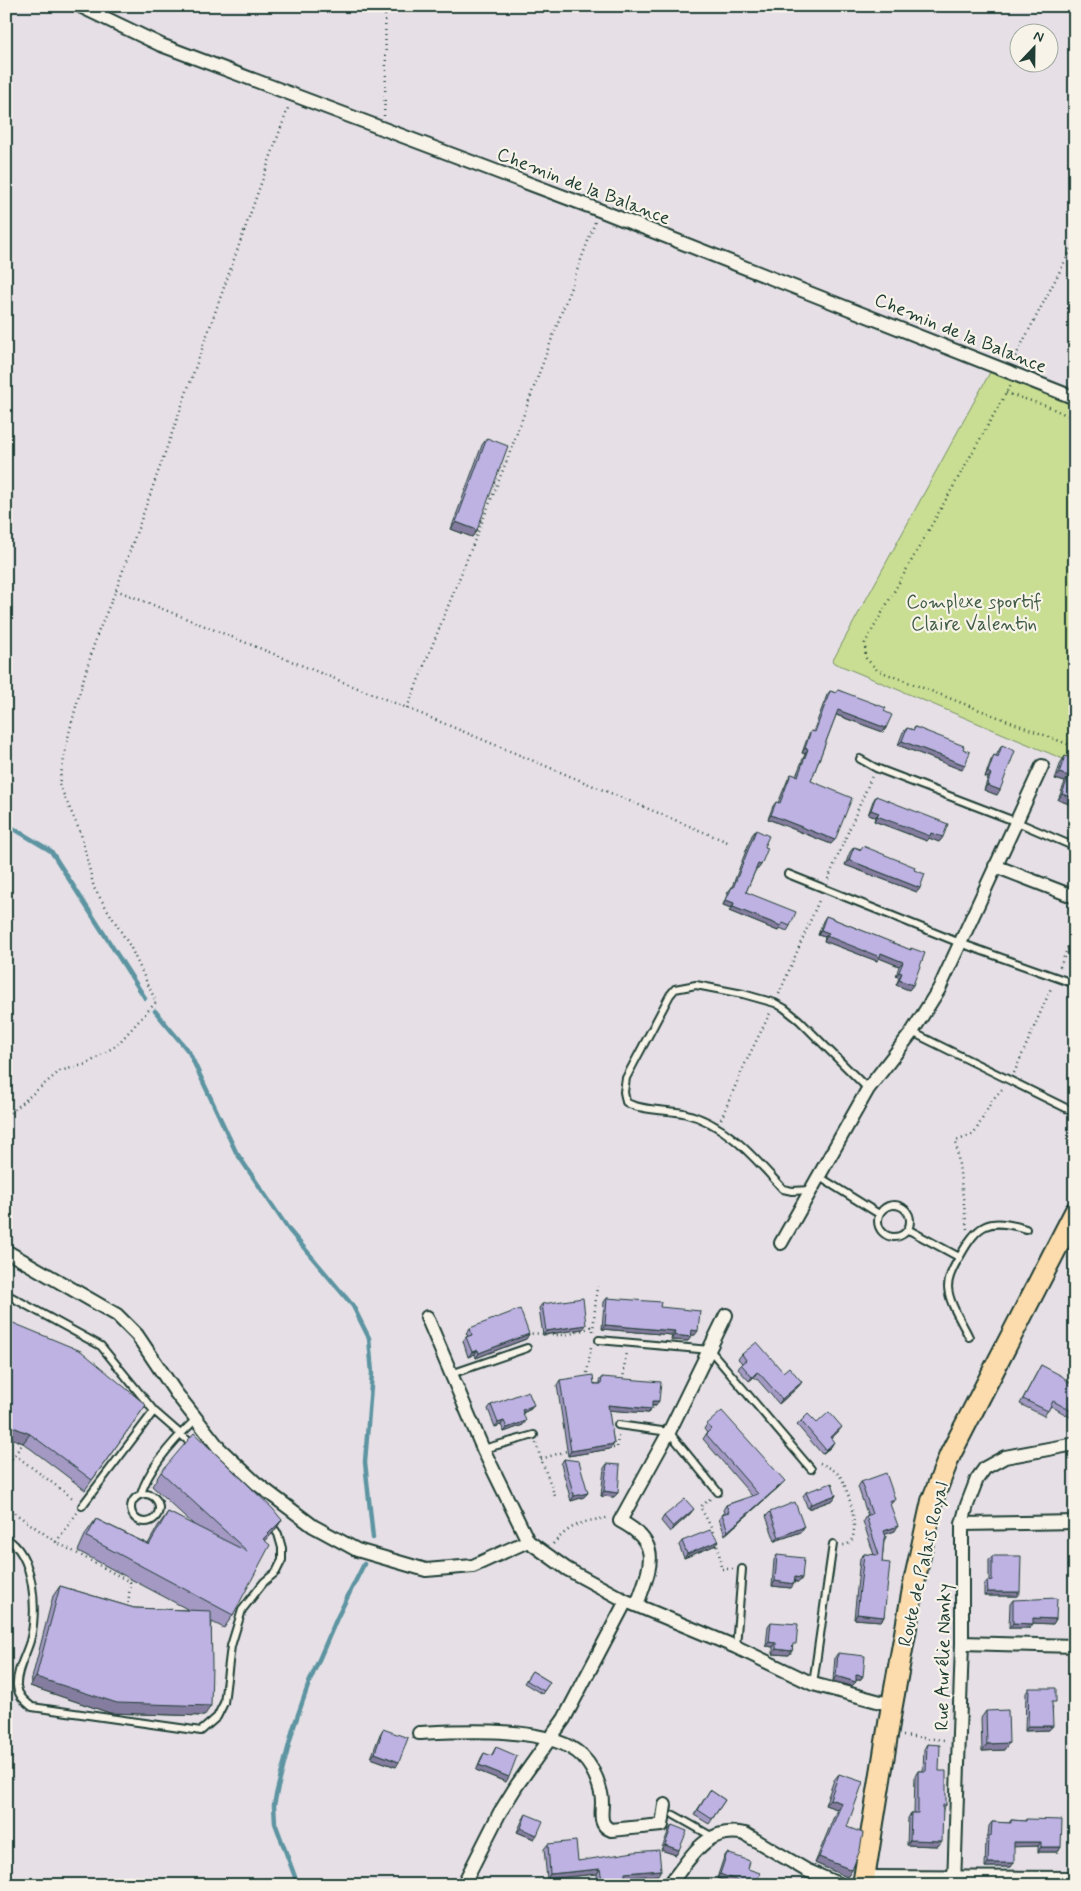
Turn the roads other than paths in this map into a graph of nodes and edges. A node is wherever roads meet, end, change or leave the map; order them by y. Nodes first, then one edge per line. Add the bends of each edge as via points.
1 (80, 6) edge
2 (1075, 398) edge
3 (860, 759) dead end
4 (1042, 766) dead end
5 (1017, 822) junction
6 (1075, 847) edge
7 (995, 866) junction
8 (788, 874) dead end
9 (1075, 897) edge
10 (960, 942) junction
11 (1075, 984) edge
12 (912, 1032) junction
13 (868, 1089) junction
14 (1068, 1109) dead end
15 (818, 1176) junction
16 (810, 1190) junction
17 (1075, 1212) edge
18 (879, 1214) junction
19 (1026, 1229) dead end
20 (908, 1230) junction
21 (781, 1243) dead end
22 (6, 1251) edge
23 (959, 1257) junction
24 (6, 1294) edge
25 (726, 1315) dead end
26 (427, 1317) dead end
27 (969, 1337) dead end
28 (595, 1340) road end
29 (526, 1348) road end
30 (710, 1350) junction
31 (451, 1374) junction
32 (154, 1411) junction
33 (196, 1420) junction
34 (618, 1425) road end
35 (669, 1432) junction
36 (181, 1434) junction
37 (534, 1434) road end
38 (1075, 1444) edge
39 (483, 1449) junction
40 (201, 1452) edge
41 (811, 1469) road end
42 (718, 1492) road end
43 (141, 1494) junction
44 (82, 1506) road end
45 (263, 1514) edge
46 (1075, 1522) edge
47 (962, 1524) junction
48 (6, 1538) edge
49 (528, 1540) junction
50 (833, 1544) road end
51 (742, 1569) road end
52 (632, 1603) junction
53 (962, 1643) junction
54 (1075, 1646) edge
55 (736, 1647) junction
56 (813, 1684) junction
57 (892, 1705) junction
58 (419, 1733) dead end
59 (551, 1738) junction
60 (665, 1805) dead end
61 (674, 1815) dead end
62 (714, 1837) junction
63 (1075, 1878) edge
64 (864, 1881) edge
65 (954, 1882) edge
66 (463, 1885) edge
67 (668, 1885) edge
68 (841, 1885) edge

1 - 2 street, Chemin de la Balance via 161,45 600,210
3 - 5 lane
4 - 5 street
5 - 6 lane
5 - 7 street
7 - 9 street
7 - 10 street
8 - 10 lane
10 - 11 lane
10 - 12 street via 939,989
12 - 13 street
12 - 14 lane
13 - 15 street
13 - 16 lane via 799,1020 775,1003 696,986 675,989 667,1000 626,1078 624,1097 630,1105 684,1113 718,1127 733,1137 784,1188
15 - 16 street
15 - 18 lane
16 - 21 street
17 - 57 main road, Route de Palais Royal via 950,1455 932,1502
18 - 20 lane via 880,1230 886,1236 903,1236
18 - 20 lane via 894,1205 902,1207 909,1213 911,1222
19 - 23 lane via 1005,1223 985,1226 976,1231
20 - 23 lane
22 - 33 street via 118,1315 137,1335
23 - 27 lane via 948,1286
24 - 32 lane via 101,1346
25 - 30 street
26 - 31 street
28 - 30 lane
29 - 31 lane
30 - 35 street
30 - 41 lane
31 - 39 street
32 - 36 lane
32 - 44 lane
33 - 36 lane
33 - 49 street via 218,1448 256,1483 313,1526 357,1550 426,1570 473,1566
34 - 35 lane
35 - 42 lane
35 - 52 street via 620,1521 646,1540 650,1554 650,1567
36 - 40 lane
36 - 43 lane via 152,1472
37 - 39 lane
38 - 47 street, Rue Aurélie Nanky via 1005,1457 985,1468 977,1479
39 - 49 street
43 - 43 lane via 135,1497 131,1509 137,1520 149,1521 159,1513 158,1500
45 - 48 lane via 278,1534 282,1560 276,1572 242,1610 231,1646 224,1703 217,1716 201,1730 32,1707 21,1698 17,1686 30,1640 34,1612 33,1582 22,1557
46 - 47 street
47 - 53 street, Rue Aurélie Nanky
49 - 52 street via 588,1582
50 - 56 lane
51 - 55 lane
52 - 55 street
52 - 59 street
53 - 54 street
53 - 65 street, Rue Aurélie Nanky
55 - 56 street
56 - 57 street
57 - 64 main road, Route de Palais Royal
58 - 59 street via 482,1730
59 - 60 street via 578,1753 593,1771 602,1795 602,1822 606,1828 662,1825
59 - 66 street via 499,1814
61 - 62 lane
62 - 67 street via 701,1844
62 - 68 street via 723,1832 745,1834 806,1870
63 - 65 street
64 - 65 street

